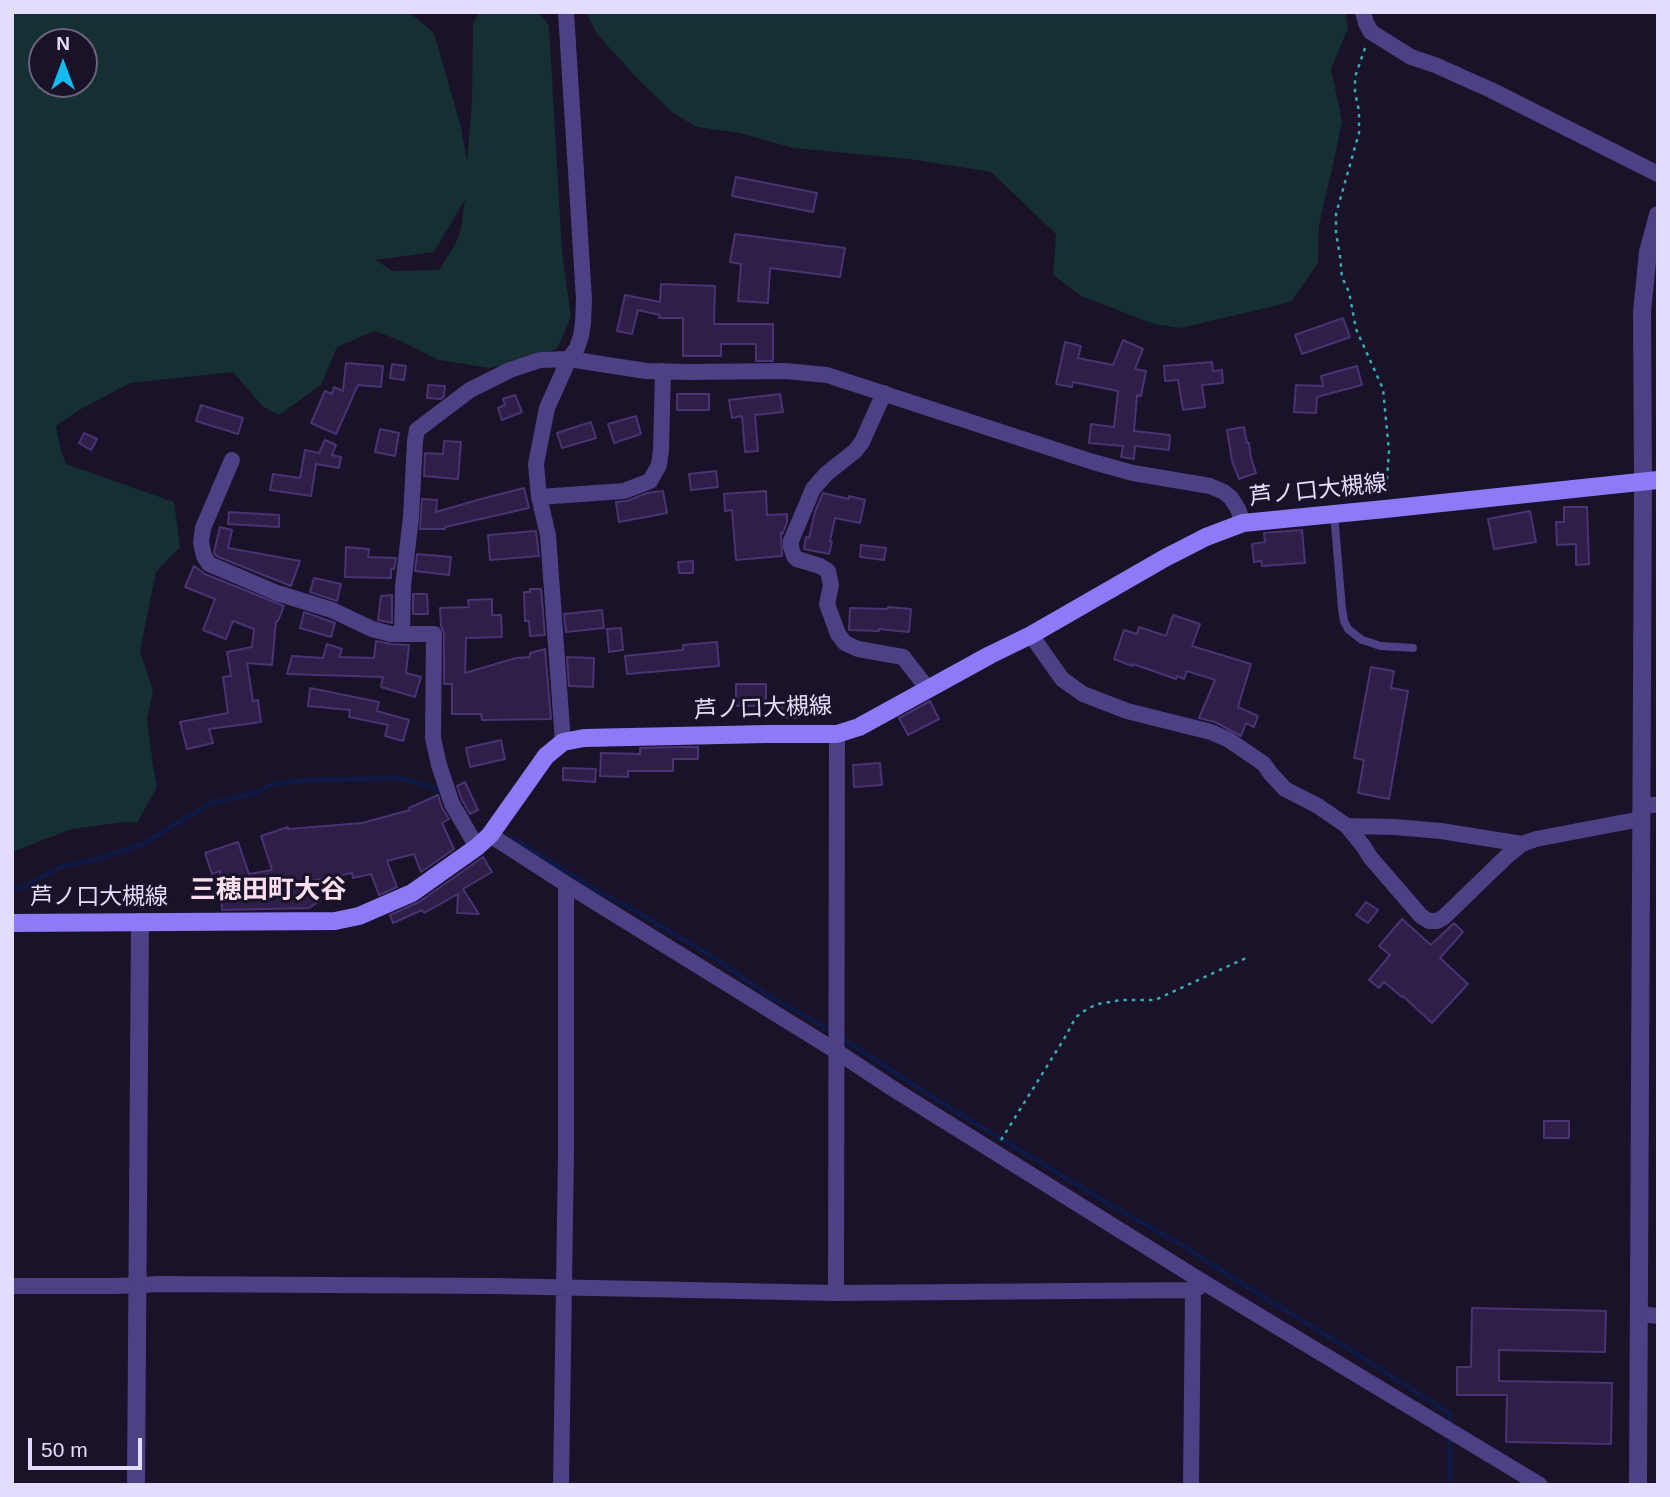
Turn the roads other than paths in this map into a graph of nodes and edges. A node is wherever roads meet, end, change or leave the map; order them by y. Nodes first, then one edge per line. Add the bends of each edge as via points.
1 (566, 12) edge
2 (1363, 12) edge
3 (1658, 174) edge
4 (1658, 215) edge
5 (569, 359) junction
6 (663, 371) junction
7 (884, 393) junction
8 (232, 460) dead end
9 (1650, 481) edge
10 (539, 497) junction
11 (1334, 513) junction
12 (1243, 523) junction
13 (402, 632) junction
14 (1031, 635) junction
15 (1413, 648) dead end
16 (928, 689) junction
17 (837, 734) junction
18 (563, 742) junction
19 (1647, 810) edge
20 (1347, 826) junction
21 (483, 841) junction
22 (1522, 844) junction
23 (566, 884) junction
24 (140, 922) junction
25 (12, 923) edge
26 (836, 1051) junction
27 (139, 1285) junction
28 (12, 1286) edge
29 (1198, 1286) junction
30 (564, 1288) junction
31 (836, 1293) junction
32 (1649, 1315) edge
33 (136, 1485) edge
34 (561, 1485) edge
35 (1191, 1485) edge
36 (1540, 1485) edge
37 (1638, 1485) edge

1 - 5 street via 584,299 581,336
2 - 3 street via 1371,32 1411,57 1491,90
4 - 9 street via 1648,251 1642,312
5 - 6 street
5 - 10 street via 547,408 536,464
5 - 13 street via 533,361 510,370 470,390 418,430
6 - 7 street via 827,375
6 - 10 street via 661,450 650,481 624,491
7 - 12 street via 1093,462 1210,486 1231,498
7 - 16 street via 862,442 813,489 791,547 797,559 828,570 827,604 845,643 902,657
8 - 13 street via 203,528 201,542 209,564 372,629
9 - 11 main road, 芦ノ口大槻線
9 - 19 street
10 - 18 street via 548,535
11 - 12 main road, 芦ノ口大槻線
11 - 15 lane via 1342,609 1348,629 1380,646
12 - 14 main road, 芦ノ口大槻線 via 1165,558
13 - 21 street via 435,634 433,738 439,765 452,804
14 - 16 main road, 芦ノ口大槻線
14 - 20 street via 1062,678 1083,694 1230,740 1264,764 1285,789
16 - 17 main road, 芦ノ口大槻線
17 - 18 main road, 芦ノ口大槻線
17 - 26 street
18 - 21 main road, 芦ノ口大槻線 via 546,757
19 - 22 street
19 - 32 street
20 - 22 street via 1441,831
20 - 22 street via 1429,921 1444,917
21 - 23 street
21 - 24 main road, 芦ノ口大槻線 via 412,893 359,916 335,921
23 - 26 street
23 - 30 street
24 - 25 main road, 芦ノ口大槻線
24 - 27 street
26 - 29 street
26 - 31 street
27 - 28 street
27 - 30 street
27 - 33 street
29 - 31 street
29 - 35 street
29 - 36 street
30 - 31 street
30 - 34 street
32 - 37 street

